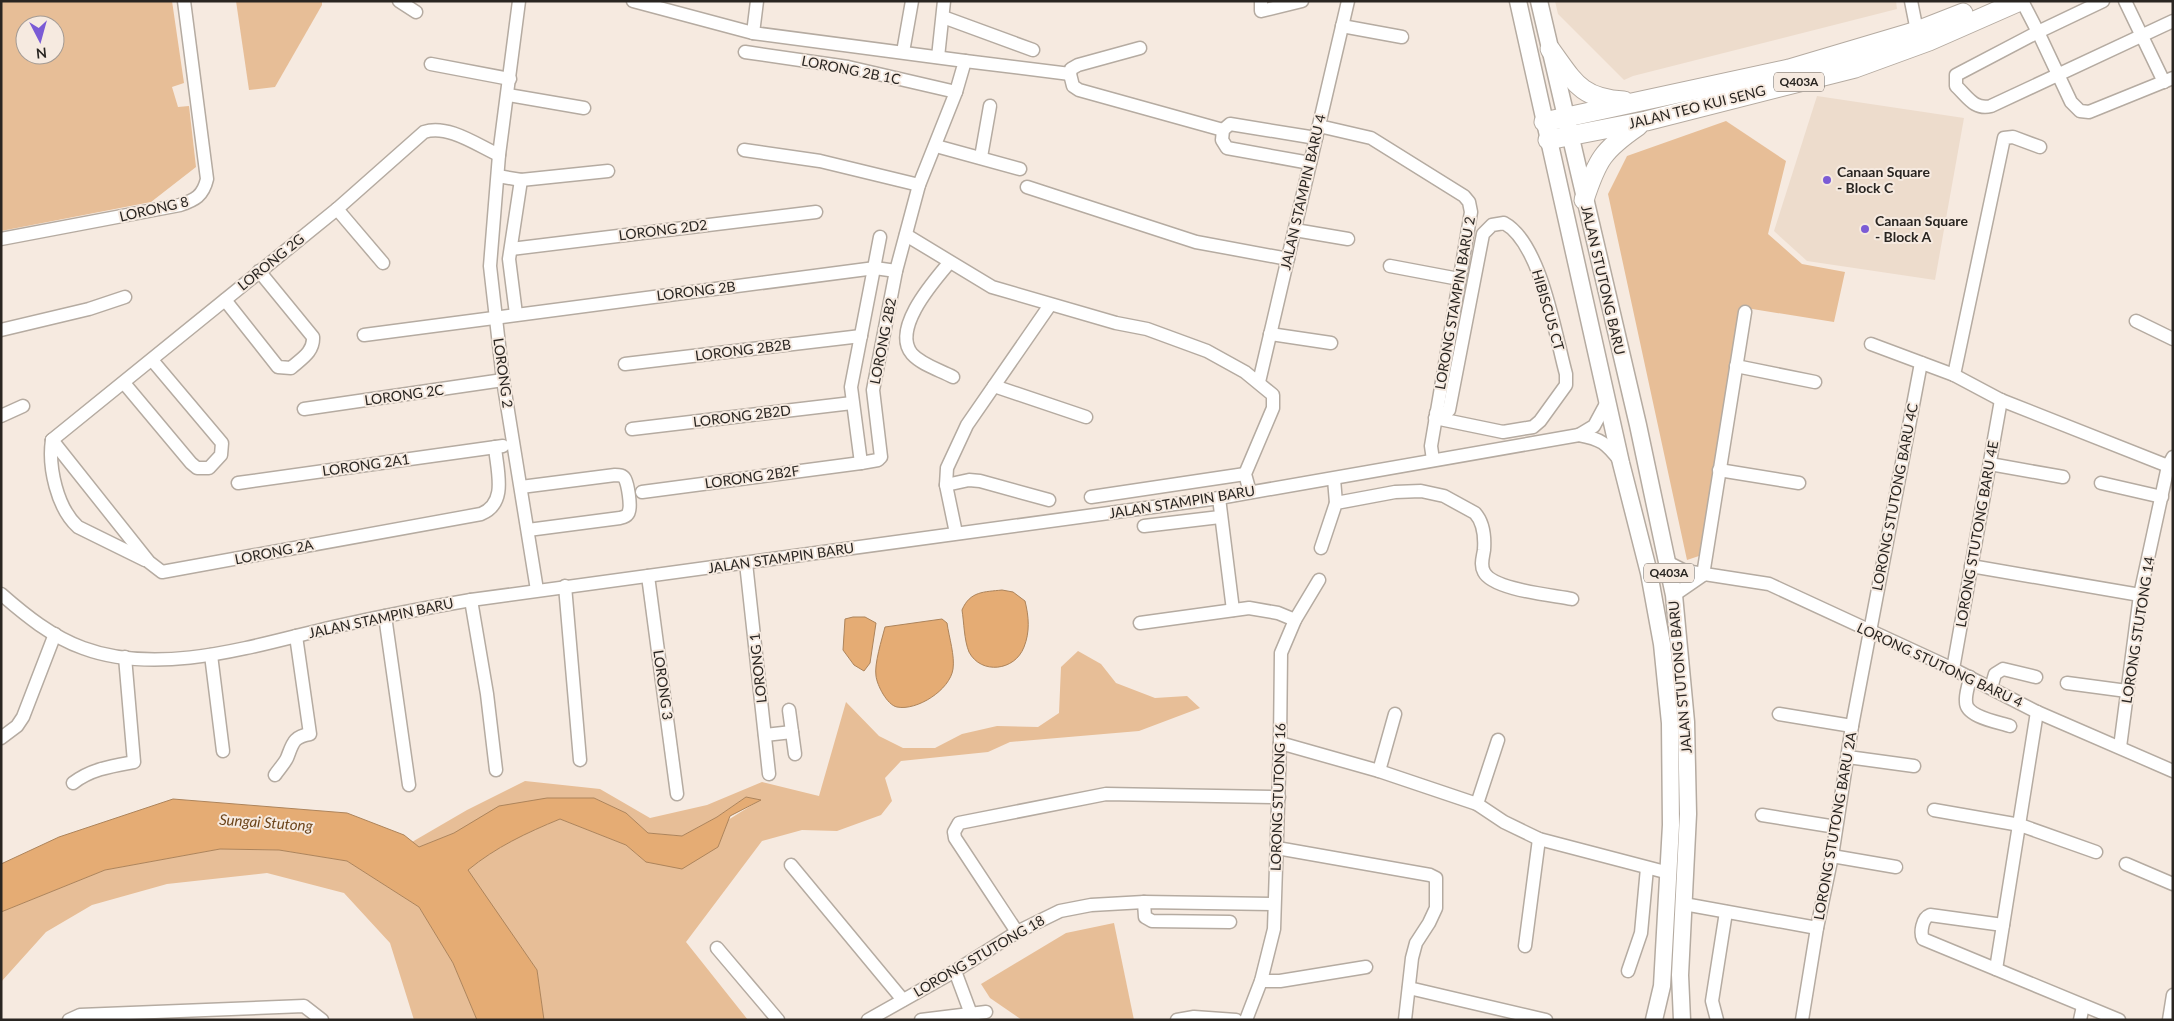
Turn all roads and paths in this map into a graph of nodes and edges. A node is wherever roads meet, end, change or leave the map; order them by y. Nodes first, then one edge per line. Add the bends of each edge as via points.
1 (184, 1) edge
2 (400, 1) edge
3 (519, 1) edge
4 (633, 1) edge
5 (757, 1) edge
6 (912, 1) edge
7 (944, 1) edge
8 (1261, 1) edge
9 (1302, 1) edge
10 (1348, 1) edge
11 (1518, 1) edge
12 (1539, 1) edge
13 (1911, 1) edge
14 (1993, 1) edge
15 (2021, 1) edge
16 (2103, 1) edge
17 (2125, 1) edge
18 (416, 12) dead end
19 (943, 17) junction
20 (2173, 21) edge
21 (1342, 26) junction
22 (1917, 31) junction
23 (2038, 32) junction
24 (752, 33) junction
25 (2142, 36) junction
26 (1402, 37) dead end
27 (1140, 48) dead end
28 (1550, 49) junction
29 (1033, 50) dead end
30 (745, 52) dead end
31 (903, 52) junction
32 (938, 57) junction
33 (965, 61) junction
34 (431, 64) dead end
35 (1070, 74) junction
36 (2060, 75) junction
37 (510, 78) junction
38 (2168, 80) edge
39 (956, 92) junction
40 (508, 95) junction
41 (1643, 102) junction
42 (990, 106) dead end
43 (584, 108) dead end
44 (1646, 121) junction
45 (1568, 127) junction
46 (1223, 130) junction
47 (1546, 131) junction
48 (1317, 132) junction
49 (936, 146) junction
50 (2040, 147) dead end
51 (744, 150) dead end
52 (499, 155) junction
53 (981, 157) junction
54 (1310, 163) junction
55 (1020, 169) dead end
56 (608, 171) dead end
57 (498, 176) junction
58 (521, 180) junction
59 (919, 185) junction
60 (1027, 187) dead end
61 (1584, 200) junction
62 (337, 209) junction
63 (816, 212) dead end
64 (1294, 230) junction
65 (906, 235) junction
66 (880, 238) dead end
67 (1, 239) edge
68 (1348, 239) dead end
69 (511, 249) junction
70 (1288, 260) junction
71 (383, 263) dead end
72 (950, 263) junction
73 (1390, 266) dead end
74 (875, 268) junction
75 (259, 271) junction
76 (896, 271) junction
77 (1459, 279) junction
78 (124, 297) dead end
79 (225, 300) junction
80 (1050, 305) junction
81 (1744, 312) dead end
82 (516, 314) junction
83 (496, 317) junction
84 (2136, 321) dead end
85 (1, 330) edge
86 (1270, 334) junction
87 (364, 335) dead end
88 (861, 336) junction
89 (2173, 339) edge
90 (1331, 343) dead end
91 (1871, 344) dead end
92 (152, 360) junction
93 (1920, 363) junction
94 (626, 364) dead end
95 (1736, 366) junction
96 (1954, 375) junction
97 (953, 377) dead end
98 (504, 380) junction
99 (1259, 382) junction
100 (1815, 382) dead end
101 (124, 383) junction
102 (994, 386) junction
103 (1608, 400) junction
104 (2001, 400) junction
105 (852, 403) junction
106 (23, 406) dead end
107 (304, 409) dead end
108 (1, 416) edge
109 (1086, 416) dead end
110 (1436, 416) junction
111 (632, 429) dead end
112 (1579, 435) junction
113 (52, 440) junction
114 (514, 445) junction
115 (495, 447) junction
116 (1433, 460) junction
117 (2170, 461) edge
118 (861, 463) junction
119 (1621, 463) junction
120 (1990, 464) junction
121 (1719, 470) junction
122 (1245, 474) junction
123 (2064, 476) dead end
124 (1334, 478) junction
125 (238, 483) dead end
126 (1799, 483) dead end
127 (2101, 483) dead end
128 (946, 485) junction
129 (521, 487) junction
130 (642, 492) dead end
131 (1250, 492) junction
132 (1091, 496) dead end
133 (2162, 497) junction
134 (1219, 498) junction
135 (1049, 500) dead end
136 (1336, 503) junction
137 (1220, 517) junction
138 (1144, 526) dead end
139 (528, 530) junction
140 (956, 533) junction
141 (1321, 548) dead end
142 (1666, 557) junction
143 (149, 562) junction
144 (746, 563) junction
145 (1971, 566) junction
146 (648, 576) junction
147 (1703, 576) junction
148 (1319, 580) dead end
149 (565, 586) junction
150 (537, 590) junction
151 (1, 594) edge
152 (1674, 594) junction
153 (2140, 595) junction
154 (1572, 598) dead end
155 (470, 600) junction
156 (1233, 610) junction
157 (385, 616) junction
158 (1294, 620) junction
159 (1140, 623) dead end
160 (1870, 632) junction
161 (55, 634) junction
162 (296, 636) junction
163 (211, 655) junction
164 (125, 657) junction
165 (1953, 669) junction
166 (1970, 677) junction
167 (2036, 677) dead end
168 (2067, 683) dead end
169 (1991, 688) junction
170 (2128, 691) junction
171 (789, 710) dead end
172 (2037, 712) junction
173 (1395, 714) dead end
174 (1779, 714) dead end
175 (1852, 726) junction
176 (2010, 726) dead end
177 (792, 732) junction
178 (765, 735) junction
179 (1, 738) edge
180 (1498, 740) dead end
181 (1280, 743) junction
182 (2120, 746) junction
183 (223, 751) dead end
184 (795, 754) dead end
185 (1848, 757) junction
186 (580, 760) dead end
187 (1914, 766) dead end
188 (496, 770) dead end
189 (1379, 771) junction
190 (2173, 771) edge
191 (769, 774) dead end
192 (275, 775) dead end
193 (73, 783) dead end
194 (410, 785) dead end
195 (677, 794) dead end
196 (1279, 796) junction
197 (1477, 804) junction
198 (1934, 810) dead end
199 (1762, 815) dead end
200 (2020, 825) junction
201 (1836, 827) junction
202 (1539, 839) junction
203 (1277, 848) junction
204 (2096, 852) dead end
205 (1832, 856) junction
206 (2126, 864) dead end
207 (791, 865) dead end
208 (1896, 867) dead end
209 (1647, 868) junction
210 (1669, 874) junction
211 (2173, 884) edge
212 (1144, 902) junction
213 (1214, 902) junction
214 (1274, 904) junction
215 (1684, 904) junction
216 (1726, 912) junction
217 (1216, 922) junction
218 (1230, 922) dead end
219 (2003, 925) junction
220 (1817, 928) junction
221 (1017, 932) junction
222 (1524, 946) dead end
223 (717, 948) dead end
224 (1366, 967) dead end
225 (1996, 969) junction
226 (955, 971) junction
227 (1628, 971) dead end
228 (1261, 981) junction
229 (1409, 988) junction
230 (2173, 996) edge
231 (903, 1000) junction
232 (2083, 1006) junction
233 (986, 1012) dead end
234 (971, 1014) junction
235 (891, 1015) edge
236 (69, 1020) edge
237 (322, 1020) edge
238 (778, 1020) edge
239 (868, 1020) edge
240 (921, 1020) edge
241 (1177, 1020) edge
242 (1236, 1020) edge
243 (1246, 1020) edge
244 (1405, 1020) edge
245 (1546, 1020) edge
246 (1654, 1020) edge
247 (1682, 1020) edge
248 (1716, 1020) edge
249 (1802, 1020) edge
250 (2080, 1020) edge
251 (2119, 1020) edge
252 (2169, 1020) edge

1 - 67 street, LORONG 8 via 207,179 205,190 196,199 180,205
2 - 18 street
3 - 37 street, LORONG 2
4 - 24 street
5 - 24 street
6 - 31 street
7 - 19 street
8 - 9 street via 1262,11
10 - 21 street, JALAN STAMPIN BARU 4
11 - 47 main road, JALAN STUTONG BARU
12 - 28 main road, JALAN STUTONG BARU
13 - 22 street
14 - 22 highway, JALAN TEO KUI SENG
15 - 23 street
15 - 44 highway, JALAN TEO KUI SENG / Q403A via 1929,41 1854,68
16 - 23 street
17 - 25 street
19 - 29 street
19 - 32 street
20 - 25 street
21 - 26 street
21 - 48 street, JALAN STAMPIN BARU 4
22 - 41 highway, JALAN TEO KUI SENG via 1789,70
23 - 36 street
23 - 36 street via 1956,74 1956,86 1982,108
24 - 31 street
25 - 36 street
25 - 38 street
27 - 35 street via 1078,65
28 - 41 highway via 1575,82 1590,95 1603,100
28 - 45 main road, JALAN STUTONG BARU
30 - 39 street, LORONG 2B 1C via 848,67
31 - 32 street
32 - 33 street
33 - 35 street
33 - 39 street, LORONG 2B2
34 - 37 street
35 - 46 street via 1079,90
36 - 38 street via 2071,102 2080,111 2089,112
37 - 40 street, LORONG 2
39 - 49 street, LORONG 2B2
40 - 43 street
40 - 52 street, LORONG 2
41 - 45 highway, JALAN TEO KUI SENG
42 - 53 street
44 - 45 highway, JALAN TEO KUI SENG / Q403A
44 - 61 highway via 1619,138 1605,152 1596,165
45 - 47 highway
45 - 61 main road, JALAN STUTONG BARU / Q403A
46 - 48 street via 1230,124
46 - 54 street via 1222,140 1226,148
47 - 103 main road, JALAN STUTONG BARU
48 - 54 street, JALAN STAMPIN BARU 4
48 - 77 street, LORONG STAMPIN BARU 2 via 1371,138 1456,190 1469,202 1471,212
49 - 53 street
49 - 59 street, LORONG 2B2
50 - 96 street via 2013,136 2004,138
51 - 59 street via 820,161
52 - 57 street, LORONG 2
52 - 62 street, LORONG 2G via 445,131 434,129 424,132
53 - 55 street
54 - 64 street, JALAN STAMPIN BARU 4
56 - 58 street
57 - 58 street
57 - 83 street, LORONG 2 via 490,266
58 - 69 street
59 - 65 street, LORONG 2B2
60 - 70 street via 1196,242
61 - 142 main road, JALAN STUTONG BARU / Q403A
62 - 71 street
62 - 75 street, LORONG 2G
63 - 69 street, LORONG 2D2
64 - 68 street
64 - 70 street, JALAN STAMPIN BARU 4
65 - 72 street
65 - 76 street, LORONG 2B2
66 - 74 street
69 - 82 street via 509,259
70 - 86 street, JALAN STAMPIN BARU 4
72 - 80 street via 992,287
72 - 97 street via 912,314 908,344 916,358
73 - 77 street
74 - 76 street, LORONG 2B
74 - 82 street, LORONG 2B
74 - 88 street
75 - 79 street, LORONG 2G
75 - 79 street via 313,337 314,345 310,351 291,368 278,368
76 - 118 street, LORONG 2B2 via 873,390 881,457
77 - 110 street, LORONG STAMPIN BARU 2
78 - 85 street via 89,309
79 - 92 street, LORONG 2G
80 - 99 street via 1147,329 1208,351
80 - 102 street
81 - 95 street
82 - 83 street, LORONG 2B
83 - 87 street, LORONG 2B
83 - 98 street, LORONG 2
84 - 89 street
86 - 90 street
86 - 99 street, JALAN STAMPIN BARU 4
88 - 94 street, LORONG 2B2B
88 - 105 street via 851,387
91 - 93 street
92 - 101 street, LORONG 2G
92 - 101 street via 222,443 221,455 209,468 197,468 191,463
93 - 96 street
93 - 160 street, LORONG STUTONG BARU 4C
95 - 100 street
95 - 121 street
96 - 104 street
98 - 107 street, LORONG 2C
98 - 114 street, LORONG 2
99 - 122 street via 1270,391 1274,399 1273,408
101 - 113 street, LORONG 2G
102 - 109 street
102 - 128 street via 956,446 947,468
103 - 112 street via 1594,426
103 - 119 main road, JALAN STUTONG BARU
104 - 117 street
104 - 120 street, LORONG STUTONG BARU 4E
105 - 111 street, LORONG 2B2D
105 - 118 street
106 - 108 street
110 - 110 street, HIBISCUS CT via 1503,432 1533,427 1566,385 1566,374 1539,274 1521,236 1504,223 1492,225 1483,234 1449,410
110 - 116 street, LORONG STAMPIN BARU 2 via 1431,446
112 - 116 street, JALAN STAMPIN BARU
112 - 119 street, JALAN STAMPIN BARU via 1606,444
113 - 143 street, LORONG 2A
113 - 143 street via 52,466 71,521
114 - 115 street, LORONG 2A1
114 - 129 street, LORONG 2
115 - 125 street, LORONG 2A1
115 - 143 street, LORONG 2A via 499,495 491,510 481,514 167,572
116 - 124 street, JALAN STAMPIN BARU
117 - 133 street, LORONG STUTONG 14
118 - 130 street, LORONG 2B2F
119 - 210 main road, JALAN STUTONG BARU via 1649,573 1662,644 1670,723 1672,816
120 - 123 street
120 - 145 street, LORONG STUTONG BARU 4E
121 - 126 street
121 - 147 street
122 - 131 street
122 - 132 street
124 - 131 street, JALAN STAMPIN BARU
124 - 136 street
127 - 133 street
128 - 135 street via 969,480
128 - 140 street
129 - 139 street, LORONG 2
129 - 139 street via 615,475 625,479 630,511 627,516
131 - 134 street, JALAN STAMPIN BARU
133 - 153 street, LORONG STUTONG 14
134 - 137 street
134 - 140 street, JALAN STAMPIN BARU
136 - 141 street
136 - 154 street via 1395,492 1421,491 1444,496 1480,518 1485,540 1482,566 1491,580 1514,588
137 - 138 street
137 - 156 street
139 - 150 street, LORONG 2
140 - 144 street, JALAN STAMPIN BARU
142 - 147 street, LORONG STUTONG BARU 4 via 1669,563
142 - 152 main road, JALAN STUTONG BARU / Q403A
144 - 146 street, JALAN STAMPIN BARU
144 - 178 street, LORONG 1
145 - 153 street
145 - 165 street, LORONG STUTONG BARU 4E
146 - 149 street, JALAN STAMPIN BARU
146 - 195 street, LORONG 3
147 - 152 street
147 - 160 street, LORONG STUTONG BARU 4 via 1769,584
148 - 158 street, LORONG STUTONG 16
149 - 150 street, JALAN STAMPIN BARU
149 - 186 street
150 - 155 street, JALAN STAMPIN BARU
151 - 161 street, JALAN STAMPIN BARU
152 - 215 main road, JALAN STUTONG BARU / Q403A via 1686,722 1688,814
153 - 170 street, LORONG STUTONG 14
155 - 157 street, JALAN STAMPIN BARU
155 - 188 street via 487,694
156 - 158 street via 1262,609
156 - 159 street
157 - 162 street, JALAN STAMPIN BARU
157 - 194 street
158 - 181 street, LORONG STUTONG 16 via 1281,653
160 - 165 street, LORONG STUTONG BARU 4
160 - 175 street, LORONG STUTONG BARU 2A
161 - 164 street, JALAN STAMPIN BARU via 84,648
161 - 179 street via 23,717
162 - 163 street, JALAN STAMPIN BARU
162 - 192 street via 310,734 299,736 291,743 286,759
163 - 164 street, JALAN STAMPIN BARU
163 - 183 street
164 - 193 street via 134,762 91,772
165 - 166 street, LORONG STUTONG BARU 4
166 - 169 street, LORONG STUTONG BARU 4
166 - 176 street via 1968,708 1973,713
167 - 169 street via 2003,669 1995,674
168 - 170 street
169 - 172 street, LORONG STUTONG BARU 4
170 - 182 street, LORONG STUTONG 14
171 - 177 street
172 - 182 street, LORONG STUTONG BARU 4
172 - 200 street
173 - 189 street
174 - 175 street
175 - 185 street, LORONG STUTONG BARU 2A
177 - 178 street
177 - 184 street
178 - 191 street, LORONG 1
180 - 197 street
181 - 189 street
181 - 196 street, LORONG STUTONG 16
182 - 190 street, LORONG STUTONG BARU 4
185 - 187 street
185 - 201 street, LORONG STUTONG BARU 2A
189 - 197 street
196 - 203 street, LORONG STUTONG 16
196 - 221 street via 1106,794 959,823 954,832 956,838
197 - 202 street
198 - 200 street
199 - 201 street
200 - 204 street
200 - 219 street
201 - 205 street, LORONG STUTONG BARU 2A
202 - 209 street
202 - 222 street
203 - 214 street, LORONG STUTONG 16
203 - 229 street via 1436,878 1436,908 1416,943
205 - 208 street
205 - 220 street, LORONG STUTONG BARU 2A
206 - 211 street
207 - 231 street
209 - 210 street
209 - 227 street via 1641,933
210 - 246 main road, JALAN STUTONG BARU via 1662,986
212 - 213 street, LORONG STUTONG 18
212 - 217 street via 1148,920
212 - 221 street, LORONG STUTONG 18 via 1091,905 1060,911
213 - 214 street, LORONG STUTONG 18
213 - 217 street
214 - 228 street, LORONG STUTONG 16 via 1274,930
215 - 216 street
215 - 247 main road, JALAN STUTONG BARU / Q403A via 1680,975
216 - 220 street
216 - 248 street via 1712,1001
217 - 218 street
219 - 225 street
219 - 225 street via 1930,915 1924,920 1921,934 1924,939
220 - 249 street, LORONG STUTONG BARU 2A
221 - 226 street, LORONG STUTONG 18
223 - 238 street
224 - 228 street via 1280,981
225 - 232 street
226 - 231 street, LORONG STUTONG 18
226 - 234 street
228 - 243 street, LORONG STUTONG 16
229 - 244 street
229 - 245 street
230 - 252 street
231 - 235 street, LORONG STUTONG 18
232 - 250 street
232 - 251 street
233 - 234 street
234 - 240 street
235 - 239 street, LORONG STUTONG 18
236 - 237 street via 80,1015 304,1006
241 - 242 street via 1194,1017

